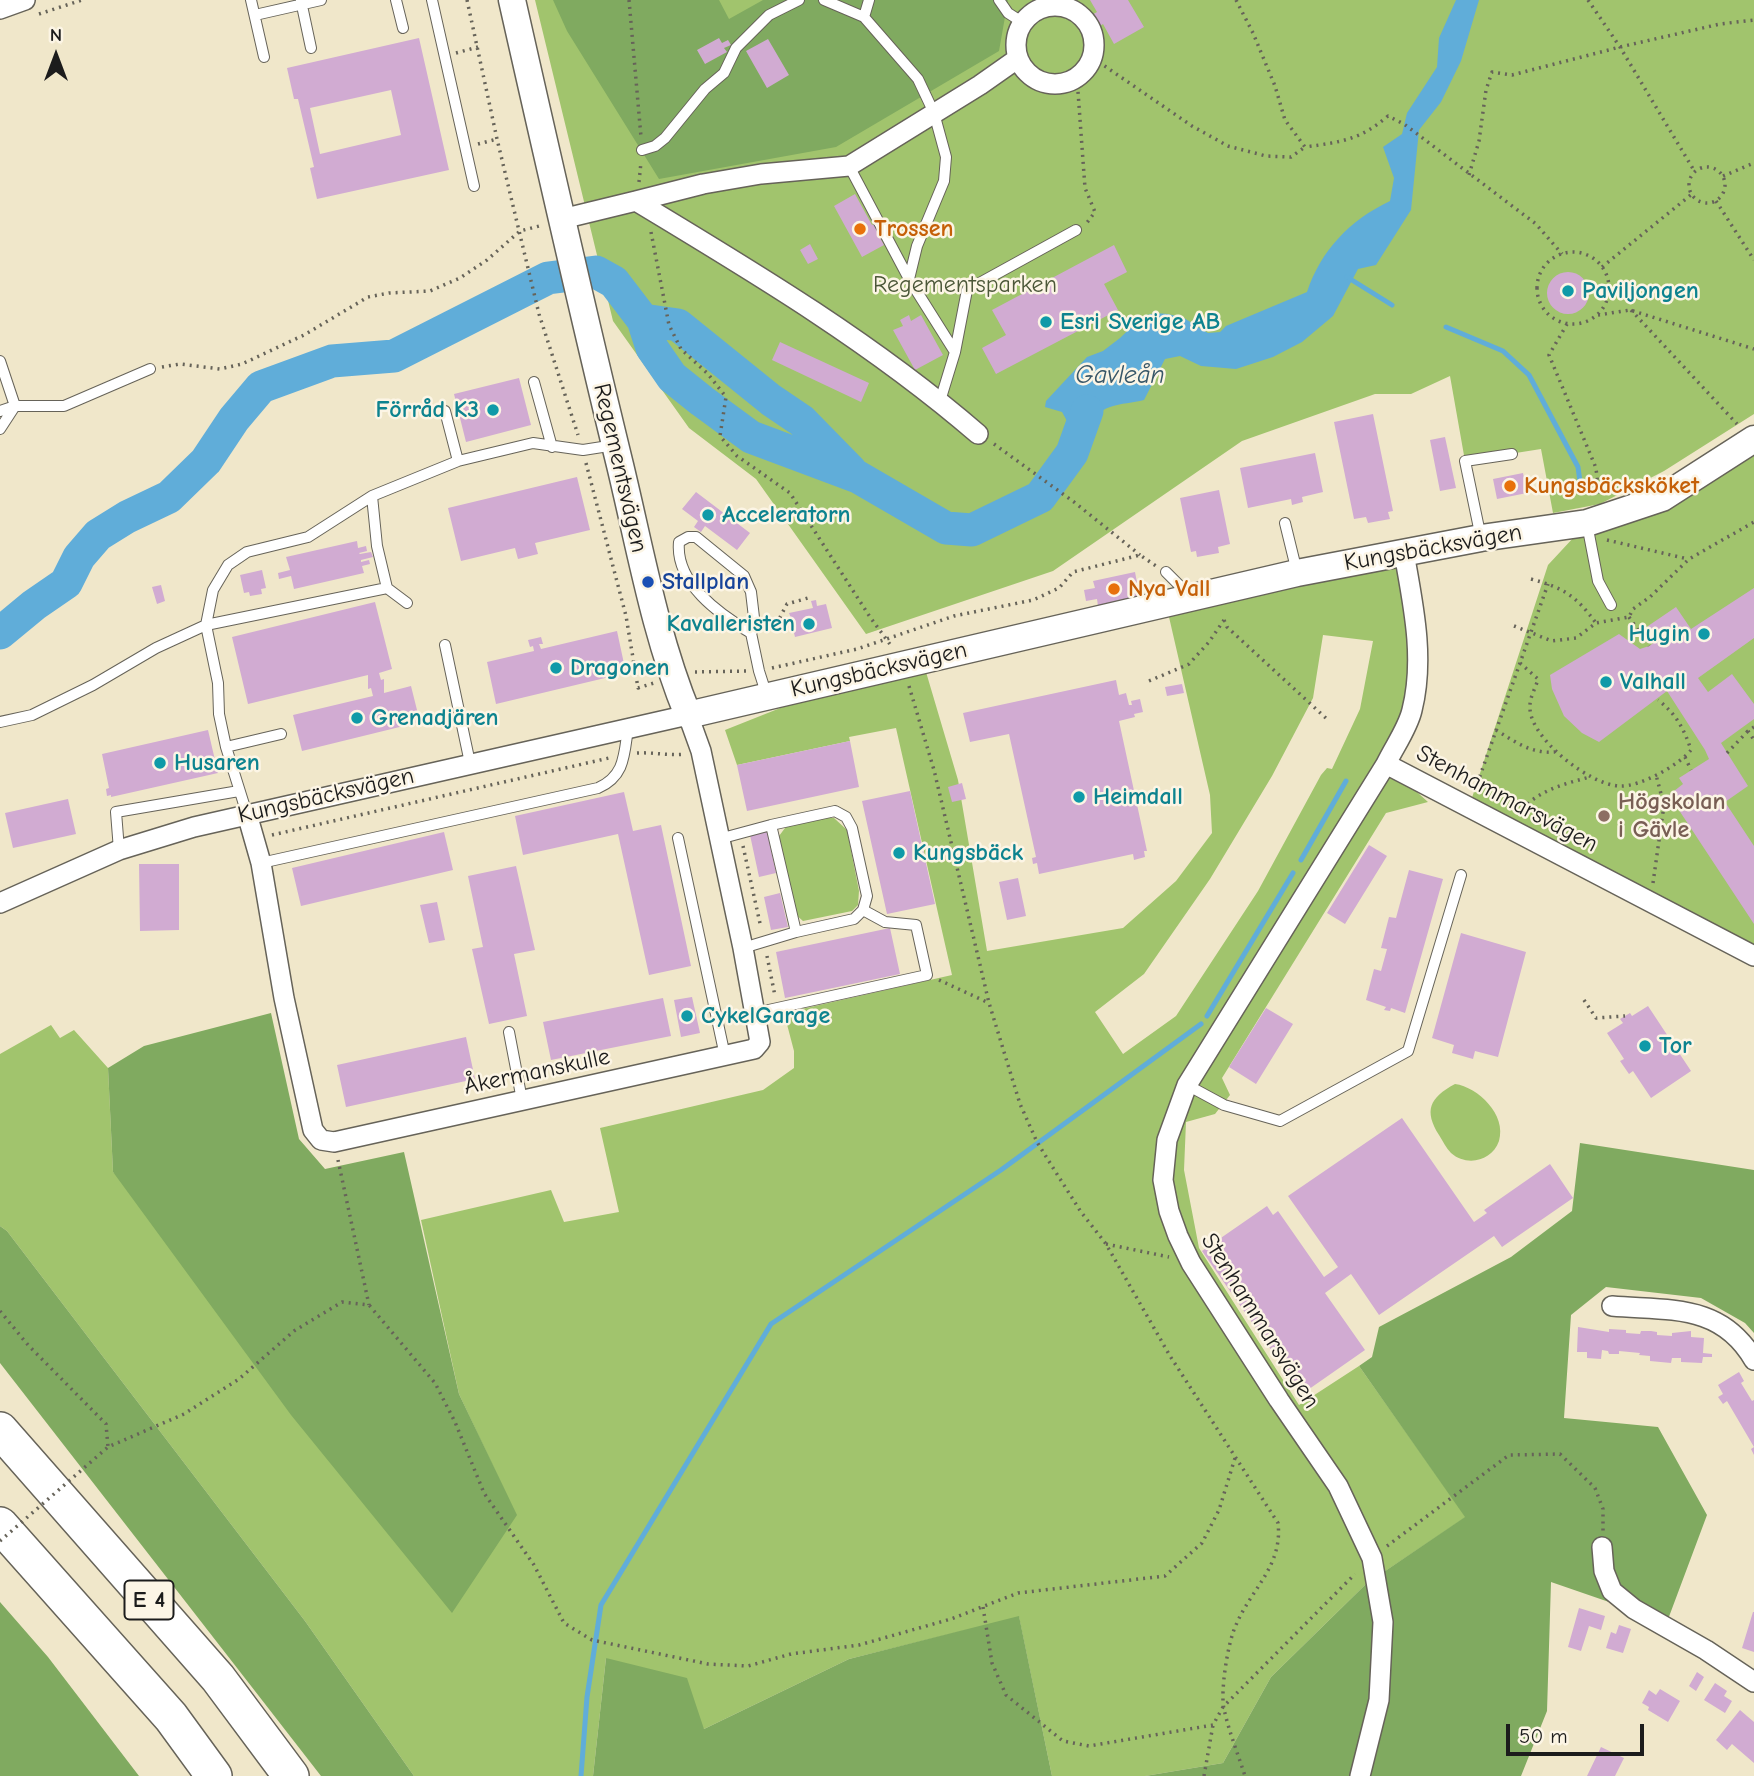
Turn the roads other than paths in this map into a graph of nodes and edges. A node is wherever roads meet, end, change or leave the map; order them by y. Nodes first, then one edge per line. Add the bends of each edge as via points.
1 (251, 0) edge
2 (321, 0) edge
3 (396, 0) edge
4 (432, 0) edge
5 (512, 0) edge
6 (799, 0) edge
7 (824, 0) edge
8 (869, 0) edge
9 (999, 0) edge
10 (301, 2) edge
11 (30, 7) edge
12 (0, 9) edge
13 (255, 15) junction
14 (864, 17) junction
15 (1022, 22) junction
16 (403, 28) dead end
17 (310, 48) dead end
18 (264, 57) dead end
19 (1017, 58) junction
20 (934, 113) junction
21 (642, 150) dead end
22 (849, 166) junction
23 (474, 187) dead end
24 (636, 201) junction
25 (562, 219) junction
26 (1076, 230) road end
27 (909, 279) junction
28 (955, 352) junction
29 (0, 361) edge
30 (150, 369) road end
31 (534, 382) dead end
32 (940, 401) junction
33 (15, 406) junction
34 (0, 411) edge
35 (445, 411) dead end
36 (1745, 427) edge
37 (0, 429) edge
38 (978, 433) road end
39 (615, 444) junction
40 (552, 447) junction
41 (1512, 454) dead end
42 (458, 461) junction
43 (372, 496) junction
44 (1592, 521) junction
45 (1285, 523) dead end
46 (1481, 538) junction
47 (1404, 553) junction
48 (1166, 572) road end
49 (1297, 573) junction
50 (387, 588) junction
51 (1192, 597) junction
52 (407, 603) dead end
53 (1611, 605) dead end
54 (206, 625) junction
55 (753, 629) junction
56 (445, 645) dead end
57 (767, 696) junction
58 (688, 715) junction
59 (0, 722) edge
60 (628, 728) junction
61 (281, 734) dead end
62 (226, 747) junction
63 (470, 763) junction
64 (1386, 764) junction
65 (239, 791) junction
66 (247, 814) junction
67 (771, 825) junction
68 (678, 838) dead end
69 (719, 839) junction
70 (120, 850) junction
71 (261, 863) junction
72 (1461, 875) dead end
73 (0, 903) edge
74 (863, 910) junction
75 (796, 932) junction
76 (743, 948) junction
77 (1754, 956) edge
78 (755, 1013) junction
79 (509, 1032) dead end
80 (725, 1056) junction
81 (1188, 1085) junction
82 (522, 1100) junction
83 (1612, 1306) dead end
84 (1754, 1360) edge
85 (0, 1430) edge
86 (0, 1525) edge
87 (1602, 1547) road end
88 (1754, 1682) edge
89 (214, 1776) edge
90 (291, 1776) edge
91 (1360, 1776) edge

1 - 13 lane
2 - 10 lane
3 - 16 lane
4 - 23 lane
5 - 25 street, Regementsvägen
6 - 21 lane via 769,15 736,48 724,73 665,138
7 - 14 lane
8 - 14 lane
9 - 15 lane
10 - 13 lane
10 - 17 lane
11 - 12 street
13 - 18 lane
14 - 20 lane via 918,79
15 - 19 street via 1015,46
15 - 19 street via 1042,8 1055,6 1078,13 1093,33 1093,58 1087,69 1066,83 1032,78
19 - 20 street
20 - 22 street
20 - 27 lane via 946,157 944,181 917,246
22 - 24 street via 761,174
22 - 27 lane
24 - 25 street
24 - 32 street via 829,322
25 - 39 street, Regementsvägen
26 - 28 lane via 967,290
27 - 28 lane
28 - 32 lane
29 - 33 lane
30 - 33 lane via 64,406
31 - 40 lane
32 - 38 street
33 - 34 lane
33 - 37 lane
35 - 42 lane
36 - 44 street, Kungsbäcksvägen via 1662,498
39 - 40 lane via 583,450
39 - 58 street, Regementsvägen via 673,678
40 - 42 lane via 533,443
41 - 46 lane via 1465,461
42 - 43 lane
43 - 50 lane
43 - 54 lane via 308,537 247,552 228,565 213,590
44 - 46 street, Kungsbäcksvägen
44 - 53 lane via 1598,580
45 - 49 lane
46 - 47 street, Kungsbäcksvägen
47 - 49 street, Kungsbäcksvägen
47 - 64 street, Stenhammarsvägen via 1418,659 1412,711
48 - 51 lane
49 - 51 street, Kungsbäcksvägen
50 - 52 lane
50 - 54 lane
51 - 57 street, Kungsbäcksvägen
54 - 59 lane via 32,715
54 - 62 lane
55 - 55 lane via 751,592 744,576 696,537 678,542 677,556 685,575 732,622
55 - 57 lane via 758,671
56 - 63 lane
57 - 58 street, Kungsbäcksvägen
58 - 60 street, Kungsbäcksvägen
58 - 69 street, Åkermanskulle via 701,751
60 - 63 street, Kungsbäcksvägen
60 - 71 lane via 619,772 598,788
61 - 62 lane
62 - 65 lane
63 - 66 street, Kungsbäcksvägen
64 - 77 street, Stenhammarsvägen
64 - 81 street, Stenhammarsvägen
65 - 66 lane
65 - 70 lane via 116,813
66 - 70 street, Kungsbäcksvägen
66 - 71 street
67 - 69 lane
67 - 74 lane via 835,811 846,817 867,895
67 - 75 lane
68 - 80 lane
69 - 76 street, Åkermanskulle
70 - 73 street, Kungsbäcksvägen
71 - 82 street, Åkermanskulle via 284,998 313,1130 321,1140 334,1142
72 - 81 lane via 1408,1051 1280,1121 1224,1105
74 - 75 lane via 854,919
74 - 78 lane via 885,922 916,925 927,975
75 - 76 lane
76 - 78 street, Åkermanskulle
78 - 80 street, Åkermanskulle via 760,1042 754,1049
79 - 82 lane
80 - 82 street, Åkermanskulle
81 - 91 street, Stenhammarsvägen via 1167,1139 1163,1180 1169,1212 1191,1263 1338,1486 1372,1558 1383,1622 1379,1700
83 - 84 street via 1699,1314 1736,1335
85 - 90 highway, E 4 via 218,1678
86 - 89 highway, E 4 via 171,1717
87 - 88 street via 1612,1591

